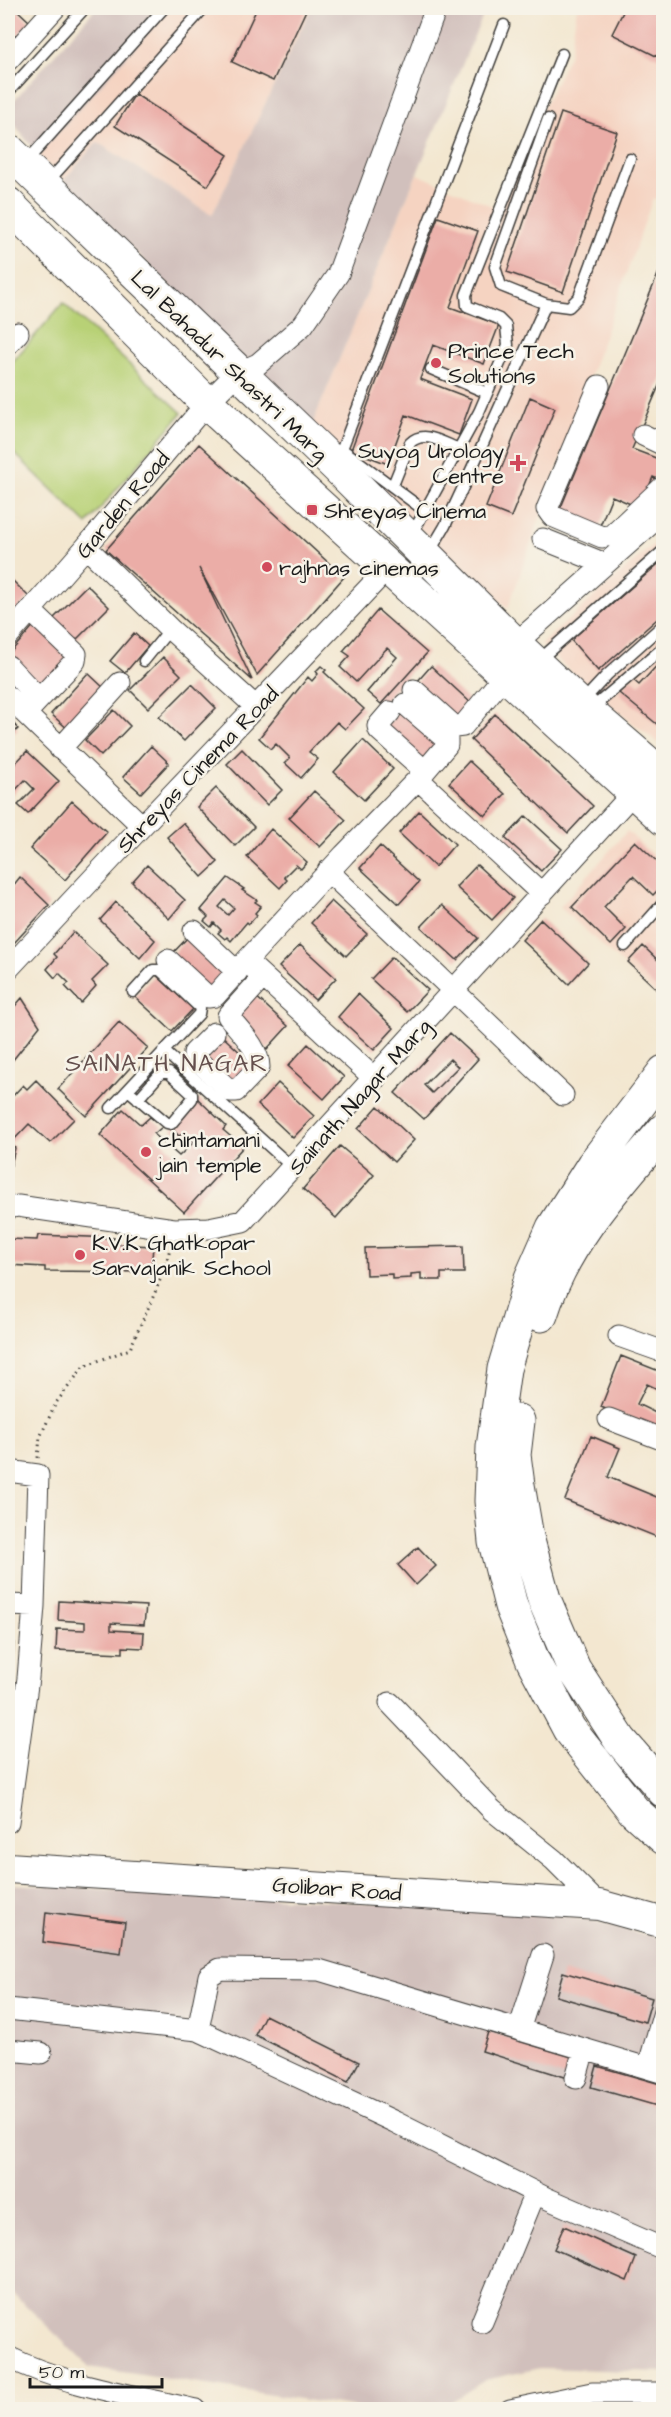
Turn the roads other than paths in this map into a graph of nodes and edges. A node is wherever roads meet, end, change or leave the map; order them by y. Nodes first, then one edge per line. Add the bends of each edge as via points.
1 (55, 8) edge
2 (85, 8) edge
3 (164, 8) edge
4 (204, 8) edge
5 (435, 8) edge
6 (504, 26) dead end
7 (562, 54) dead end
8 (8, 60) edge
9 (8, 92) edge
10 (548, 119) dead end
11 (630, 159) dead end
12 (25, 167) edge
13 (8, 204) edge
14 (546, 304) junction
15 (431, 369) dead end
16 (237, 373) junction
17 (599, 386) dead end
18 (487, 393) junction
19 (207, 403) junction
20 (643, 435) dead end
21 (663, 445) edge
22 (459, 449) junction
23 (339, 458) junction
24 (393, 485) junction
25 (663, 486) edge
26 (425, 511) junction
27 (663, 512) edge
28 (543, 539) dead end
29 (86, 547) junction
30 (417, 549) junction
31 (663, 550) edge
32 (605, 564) junction
33 (387, 569) junction
34 (34, 614) junction
35 (663, 624) edge
36 (170, 629) junction
37 (8, 636) edge
38 (663, 647) edge
39 (8, 651) edge
40 (525, 654) junction
41 (144, 661) dead end
42 (8, 666) edge
43 (505, 675) junction
44 (120, 683) dead end
45 (8, 697) edge
46 (403, 702) junction
47 (32, 706) junction
48 (256, 707) junction
49 (584, 708) junction
50 (60, 748) junction
51 (421, 775) junction
52 (663, 777) edge
53 (633, 793) junction
54 (663, 819) edge
55 (141, 825) junction
56 (328, 871) junction
57 (542, 894) junction
58 (663, 902) edge
59 (194, 931) dead end
60 (625, 946) dead end
61 (168, 960) dead end
62 (242, 967) junction
63 (8, 969) edge
64 (263, 977) junction
65 (454, 991) junction
66 (133, 992) dead end
67 (214, 1033) dead end
68 (164, 1051) junction
69 (663, 1072) edge
70 (375, 1079) junction
71 (128, 1090) junction
72 (563, 1095) dead end
73 (138, 1099) junction
74 (111, 1108) dead end
75 (663, 1130) edge
76 (293, 1168) junction
77 (606, 1174) junction
78 (8, 1208) edge
79 (663, 1352) edge
80 (663, 1367) edge
81 (609, 1419) dead end
82 (663, 1440) edge
83 (8, 1471) edge
84 (8, 1605) edge
85 (34, 1606) junction
86 (390, 1703) dead end
87 (663, 1791) edge
88 (8, 1822) edge
89 (663, 1838) edge
90 (8, 1868) edge
91 (599, 1905) junction
92 (663, 1923) edge
93 (543, 1955) dead end
94 (8, 2009) edge
95 (663, 2012) edge
96 (198, 2030) junction
97 (519, 2030) junction
98 (584, 2049) junction
99 (8, 2050) edge
100 (41, 2053) dead end
101 (656, 2070) edge
102 (576, 2078) dead end
103 (535, 2193) junction
104 (663, 2249) edge
105 (482, 2322) dead end
106 (8, 2357) edge
107 (663, 2393) edge
108 (196, 2409) edge
109 (510, 2409) edge

1 - 8 street
2 - 9 lane
3 - 12 lane
4 - 12 lane
5 - 16 street, Garden Road via 338,274 303,325 258,364
6 - 23 lane
7 - 18 lane via 466,295 467,306 499,319 506,326 508,345
10 - 14 lane via 495,267 501,286
11 - 14 lane via 579,297 569,307
12 - 16 main road, Lal Bahadur Shastri Marg
13 - 19 main road, Lal Bahadur Shastri Marg
14 - 30 lane via 449,517
15 - 18 lane
16 - 19 street, Garden Road
16 - 23 main road, Lal Bahadur Shastri Marg
17 - 25 street via 547,509 552,516 602,537 612,536
18 - 22 lane
19 - 29 street, Garden Road
19 - 33 main road, Lal Bahadur Shastri Marg
20 - 21 street
22 - 24 lane via 424,435 415,438
22 - 26 lane
23 - 24 lane
23 - 30 main road, Lal Bahadur Shastri Marg
24 - 26 lane
26 - 30 lane
27 - 32 street
28 - 32 street
29 - 34 street, Garden Road
29 - 36 street
30 - 40 main road, Lal Bahadur Shastri Marg
31 - 40 lane
32 - 40 street
33 - 43 main road, Lal Bahadur Shastri Marg
33 - 48 street, Shreyas Cinema Road
34 - 37 street, Garden Road
34 - 39 street
34 - 47 street via 76,654 75,660
35 - 49 lane via 607,675
36 - 41 lane
36 - 48 street
38 - 49 lane
40 - 49 main road, Lal Bahadur Shastri Marg
42 - 47 street
43 - 46 street via 463,726 455,727
43 - 53 main road, Lal Bahadur Shastri Marg
44 - 50 street
45 - 47 street
46 - 51 street via 378,726
46 - 51 street via 447,740
47 - 50 street
48 - 55 street, Shreyas Cinema Road
49 - 52 main road, Lal Bahadur Shastri Marg
50 - 55 street
51 - 56 street
51 - 57 street
53 - 54 main road, Lal Bahadur Shastri Marg
53 - 57 street, Sainath Nagar Marg
55 - 63 street, Shreyas Cinema Road
56 - 62 street
56 - 65 street
57 - 65 street, Sainath Nagar Marg
58 - 60 lane
59 - 62 street
61 - 62 street via 208,997 215,996
62 - 64 street
64 - 67 street via 228,1016 259,1059 259,1067 236,1091 194,1057
64 - 70 street
65 - 70 street, Sainath Nagar Marg
65 - 72 street
66 - 68 lane via 153,970 160,970 200,1008 199,1014
68 - 71 lane
68 - 76 lane
69 - 77 main road
70 - 76 street, Sainath Nagar Marg
71 - 73 lane
71 - 74 lane
73 - 73 lane via 171,1124 192,1094 168,1073 161,1073
75 - 77 main road
76 - 78 street, Sainath Nagar Marg via 243,1221 209,1228 174,1229 18,1206
77 - 87 main road via 548,1293 531,1347 514,1455 527,1537 544,1599 574,1669 620,1740
77 - 89 main road via 553,1228 531,1278 504,1369 491,1502 495,1542 511,1606 533,1661 569,1729 634,1811
79 - 80 street via 631,1348
81 - 82 street
83 - 85 street via 38,1475
84 - 85 street
85 - 88 street
86 - 91 street via 492,1810 554,1860
90 - 91 street, Golibar Road
91 - 92 street, Golibar Road
93 - 97 street
94 - 96 street
95 - 101 street
96 - 97 street via 209,1976 220,1969 319,1970
96 - 103 street
97 - 98 street
98 - 101 street
98 - 102 street
99 - 100 street
103 - 104 street
103 - 105 street
106 - 108 street via 75,2382
107 - 109 street via 592,2393

